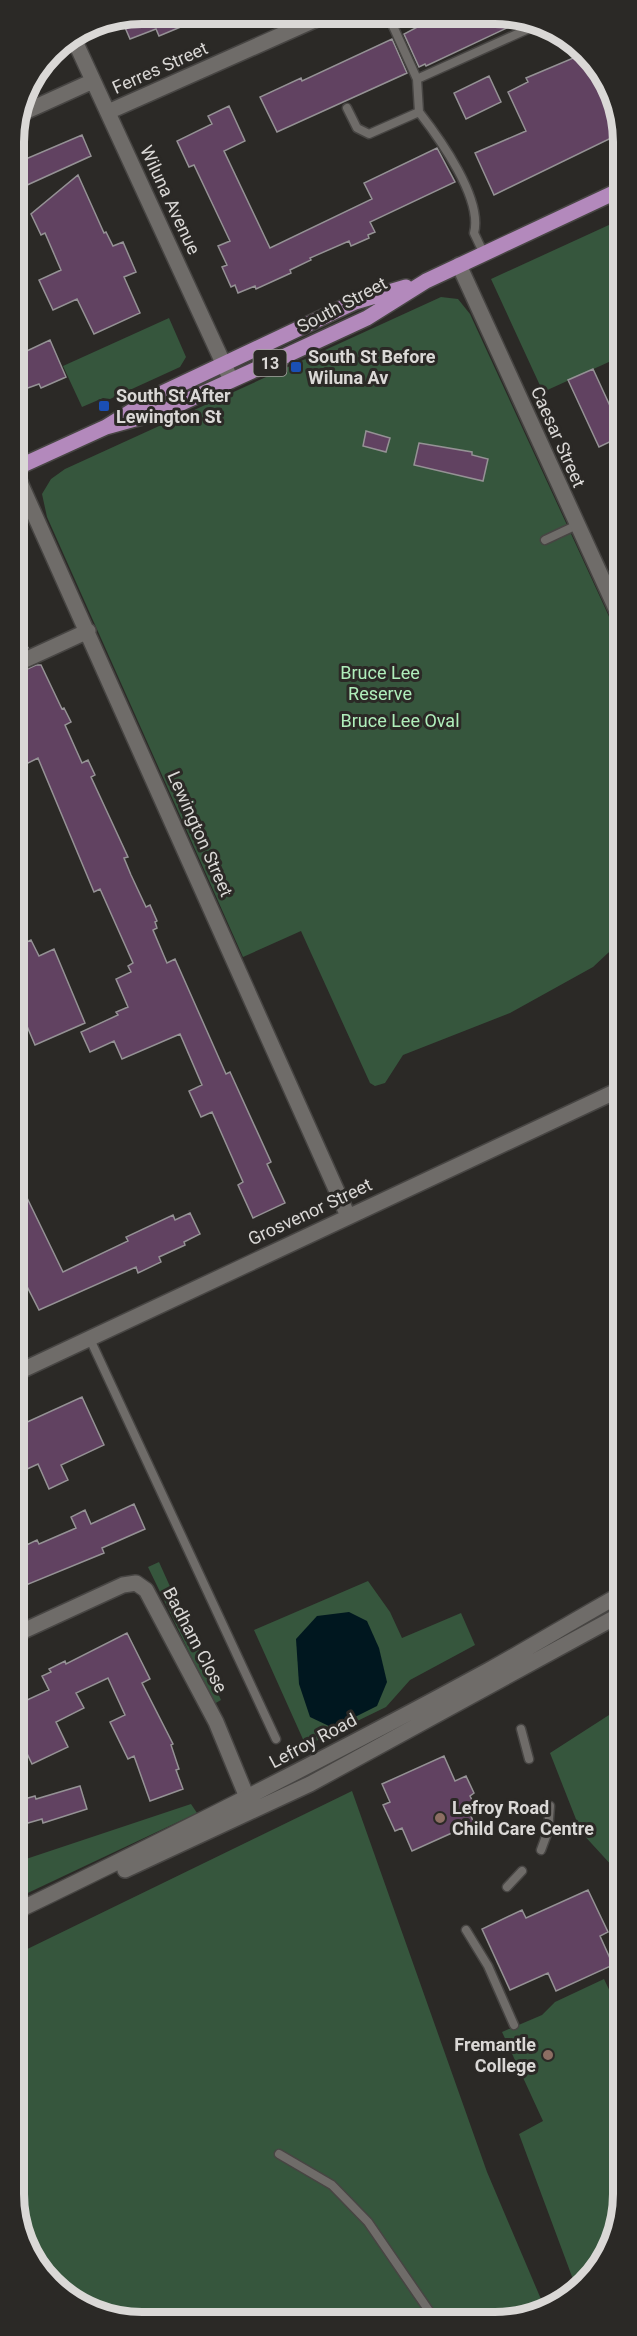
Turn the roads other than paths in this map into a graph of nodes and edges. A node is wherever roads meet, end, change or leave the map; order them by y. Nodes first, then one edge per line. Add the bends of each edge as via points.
1 (306, 24) edge
2 (392, 24) edge
3 (530, 29) edge
4 (76, 44) edge
5 (417, 79) junction
6 (93, 81) junction
7 (347, 108) dead end
8 (28, 110) edge
9 (108, 112) junction
10 (419, 112) junction
11 (613, 193) edge
12 (484, 254) junction
13 (459, 265) junction
14 (426, 281) junction
15 (224, 364) junction
16 (231, 380) junction
17 (106, 427) junction
18 (24, 464) edge
19 (24, 491) edge
20 (577, 525) junction
21 (545, 540) dead end
22 (613, 588) edge
23 (88, 631) junction
24 (24, 660) edge
25 (613, 1093) edge
26 (348, 1216) junction
27 (89, 1337) junction
28 (24, 1369) edge
29 (613, 1599) edge
30 (613, 1618) edge
31 (24, 1631) edge
32 (521, 1729) dead end
33 (276, 1739) dead end
34 (529, 1759) dead end
35 (250, 1804) junction
36 (550, 1806) dead end
37 (541, 1850) dead end
38 (522, 1871) dead end
39 (507, 1887) dead end
40 (24, 1908) edge
41 (24, 1917) edge
42 (466, 1930) dead end
43 (514, 2025) dead end
44 (279, 2154) dead end
45 (429, 2312) edge

1 - 9 street, Ferres Street
2 - 5 lane
3 - 5 lane
4 - 6 street, Wiluna Avenue
5 - 10 lane
6 - 8 street
6 - 9 street, Wiluna Avenue
7 - 10 lane via 357,128 369,134
9 - 15 street, Wiluna Avenue
10 - 12 lane via 447,147 478,220 474,233
11 - 12 main road, South Street / 13
12 - 13 main road, South Street / 13
13 - 14 main road, South Street / 13
13 - 20 street, Caesar Street
14 - 15 main road, South Street / 13 via 355,303
14 - 16 main road, South Street / 13 via 367,318
15 - 16 street, Wiluna Avenue
15 - 17 main road, South Street / 13 via 156,396
16 - 17 main road, South Street / 13 via 164,411
17 - 18 main road, South Street / 13
19 - 23 street, Lewington Street
20 - 21 lane
20 - 22 street, Caesar Street
23 - 24 street
23 - 26 street, Lewington Street
25 - 26 street, Grosvenor Street
26 - 27 street, Grosvenor Street
27 - 28 street, Grosvenor Street
27 - 33 lane
29 - 35 street, Lefroy Road
30 - 35 street, Lefroy Road via 310,1784
31 - 35 street, Badham Close via 123,1585 136,1584 146,1590 216,1722
32 - 34 lane
35 - 40 street, Lefroy Road
35 - 41 street, Lefroy Road
36 - 37 lane via 550,1822
38 - 39 lane
42 - 43 lane via 488,1965
44 - 45 lane via 332,2185 368,2222

